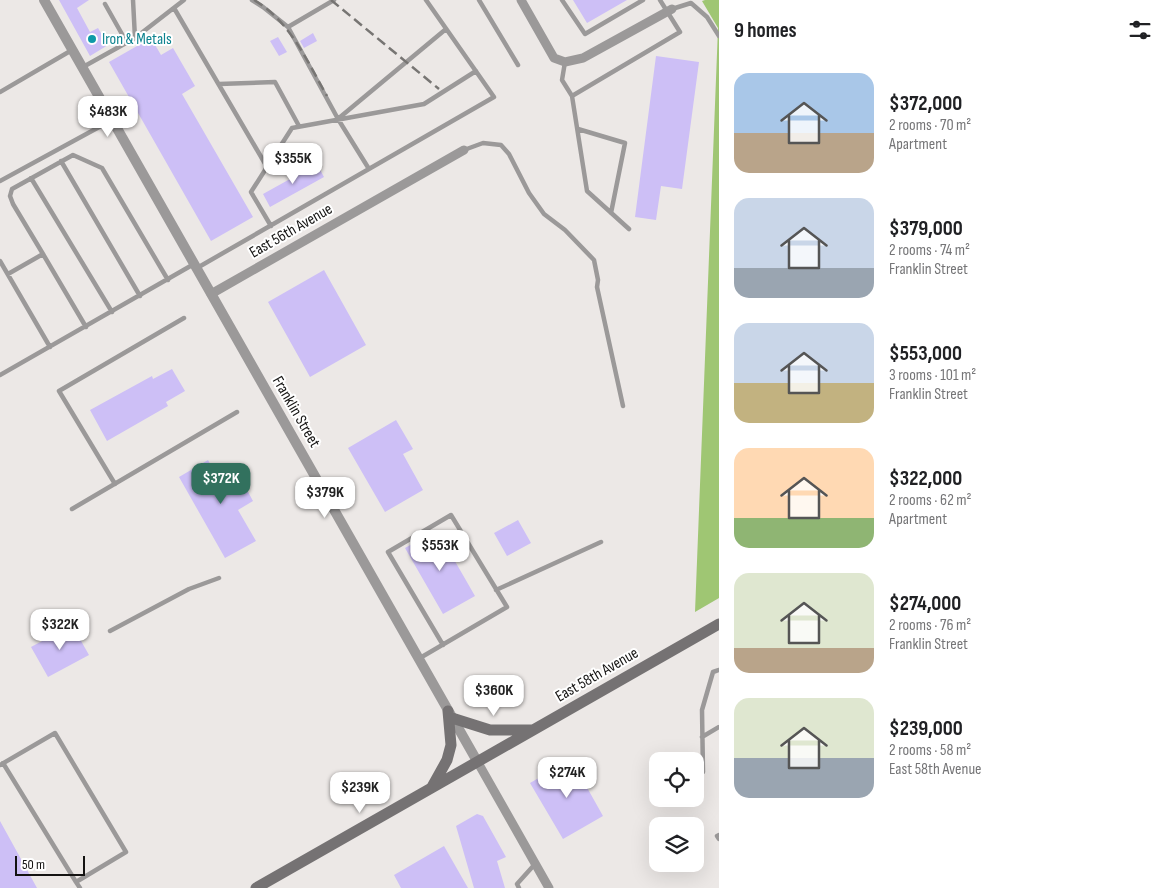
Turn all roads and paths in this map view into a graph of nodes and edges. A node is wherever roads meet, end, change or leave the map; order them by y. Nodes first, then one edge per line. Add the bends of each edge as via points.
1 (44, 0) edge
2 (133, 0) edge
3 (184, 0) edge
4 (252, 0) edge
5 (334, 0) edge
6 (426, 0) edge
7 (479, 0) edge
8 (521, 0) edge
9 (562, 0) edge
10 (643, 0) edge
11 (660, 0) edge
12 (105, 4) dead end
13 (174, 8) junction
14 (669, 10) junction
15 (288, 27) junction
16 (446, 29) junction
17 (719, 36) edge
18 (135, 38) junction
19 (127, 43) junction
20 (72, 50) junction
21 (565, 62) junction
22 (518, 65) dead end
23 (82, 68) junction
24 (476, 71) junction
25 (219, 84) junction
26 (0, 92) edge
27 (572, 96) junction
28 (338, 118) junction
29 (112, 120) junction
30 (299, 126) junction
31 (578, 129) junction
32 (464, 150) joint
33 (61, 161) junction
34 (267, 167) junction
35 (369, 169) junction
36 (31, 178) junction
37 (0, 181) edge
38 (611, 213) junction
39 (271, 226) junction
40 (628, 229) dead end
41 (43, 254) junction
42 (0, 261) edge
43 (195, 266) junction
44 (8, 274) junction
45 (168, 280) junction
46 (211, 294) junction
47 (140, 296) junction
48 (112, 312) junction
49 (184, 318) dead end
50 (86, 326) junction
51 (50, 347) junction
52 (0, 375) edge
53 (623, 406) dead end
54 (237, 412) dead end
55 (115, 484) junction
56 (72, 509) dead end
57 (601, 542) dead end
58 (219, 578) dead end
59 (496, 590) junction
60 (719, 624) edge
61 (110, 632) dead end
62 (443, 645) junction
63 (419, 659) junction
64 (719, 670) edge
65 (450, 714) junction
66 (719, 727) edge
67 (533, 730) junction
68 (702, 737) junction
69 (702, 752) edge
70 (477, 761) junction
71 (2, 764) edge
72 (432, 787) junction
73 (719, 835) edge
74 (719, 839) edge
75 (535, 864) junction
76 (76, 882) junction
77 (80, 888) edge
78 (256, 888) edge
79 (518, 888) edge
80 (549, 888) edge

1 - 20 street, Franklin Street
2 - 18 lane
3 - 13 lane
4 - 15 lane
5 - 15 lane
6 - 16 lane
7 - 22 lane
8 - 21 street via 554,58
9 - 10 lane via 585,34
11 - 14 lane
12 - 19 lane
13 - 18 lane
13 - 25 lane
14 - 17 lane via 691,3 707,17
14 - 21 street via 583,58
14 - 27 lane via 680,32
15 - 28 lane
16 - 24 lane
16 - 28 lane
18 - 19 lane
19 - 23 lane
20 - 23 street, Franklin Street
20 - 26 lane
21 - 27 lane via 562,80
23 - 29 street, Franklin Street
24 - 28 lane via 424,104
24 - 35 lane via 494,97
25 - 30 lane via 275,82
25 - 34 lane
27 - 31 lane
28 - 30 lane
28 - 35 lane
29 - 37 lane
29 - 43 street, Franklin Street
30 - 34 lane via 292,128
31 - 38 lane via 587,191
31 - 38 lane via 625,142
32 - 46 street, East 56th Avenue
32 - 53 lane via 483,143 501,145 510,154 529,193 544,214 594,260 598,280 596,287
33 - 36 lane
33 - 45 lane via 73,155 102,168
33 - 47 lane
34 - 39 lane via 251,192
35 - 39 lane
36 - 41 lane via 12,189 10,196
36 - 48 lane
38 - 40 lane
39 - 43 lane
41 - 44 lane
41 - 50 lane
42 - 44 lane
43 - 45 lane
43 - 46 street, Franklin Street
44 - 51 lane
45 - 47 lane
46 - 63 street, Franklin Street
47 - 48 lane
48 - 50 lane
49 - 55 lane via 59,391
50 - 51 lane
51 - 52 lane
54 - 55 lane
55 - 56 lane
57 - 59 lane
58 - 61 lane via 189,589
59 - 62 lane via 507,607
59 - 62 lane via 451,515 388,552
60 - 67 main road, East 58th Avenue
62 - 63 lane
63 - 65 street, Franklin Street
64 - 68 lane via 713,672 702,710
65 - 67 main road via 490,730
65 - 70 street, Franklin Street
65 - 72 main road via 451,745 447,760
66 - 68 lane
67 - 70 main road, East 58th Avenue
68 - 69 lane
70 - 72 main road, East 58th Avenue
70 - 75 street, Franklin Street
71 - 76 lane
71 - 76 lane via 54,733 126,852
72 - 78 main road, East 58th Avenue
73 - 74 lane
75 - 79 lane via 517,884
75 - 80 street, Franklin Street
76 - 77 lane

